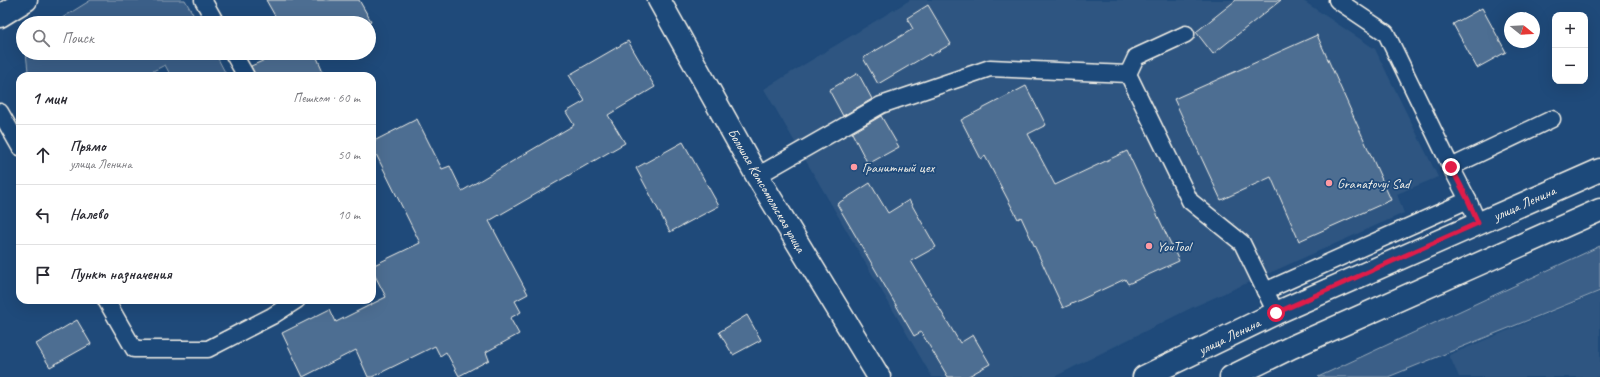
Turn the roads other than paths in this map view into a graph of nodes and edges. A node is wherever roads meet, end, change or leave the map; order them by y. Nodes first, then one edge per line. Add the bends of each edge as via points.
1 (26, 0) edge
2 (203, 0) edge
3 (659, 0) edge
4 (1337, 0) edge
5 (0, 16) edge
6 (212, 16) edge
7 (1186, 34) dead end
8 (237, 60) edge
9 (244, 72) edge
10 (1128, 74) junction
11 (0, 112) edge
12 (1552, 119) dead end
13 (16, 140) edge
14 (1451, 167) junction
15 (1600, 170) edge
16 (757, 176) junction
17 (1468, 200) junction
18 (1600, 210) edge
19 (1478, 223) junction
20 (1266, 291) junction
21 (108, 304) edge
22 (291, 304) edge
23 (1276, 313) junction
24 (879, 377) edge
25 (1144, 377) edge
26 (1231, 377) edge

1 - 5 main road
2 - 6 lane
3 - 16 main road, Большая Комсомольская улица
4 - 14 lane via 1386,33
7 - 10 lane via 1136,57
8 - 9 lane
10 - 16 lane via 990,68 881,105
10 - 20 lane via 1190,201 1242,243
11 - 13 lane
12 - 14 lane
14 - 17 lane
15 - 19 main road, улица Ленина
16 - 24 main road, Большая Комсомольская улица
17 - 19 lane
17 - 20 lane
18 - 26 main road via 1292,347
19 - 23 main road, улица Ленина
20 - 23 lane
21 - 22 lane via 134,350 208,349
23 - 25 main road, улица Ленина

